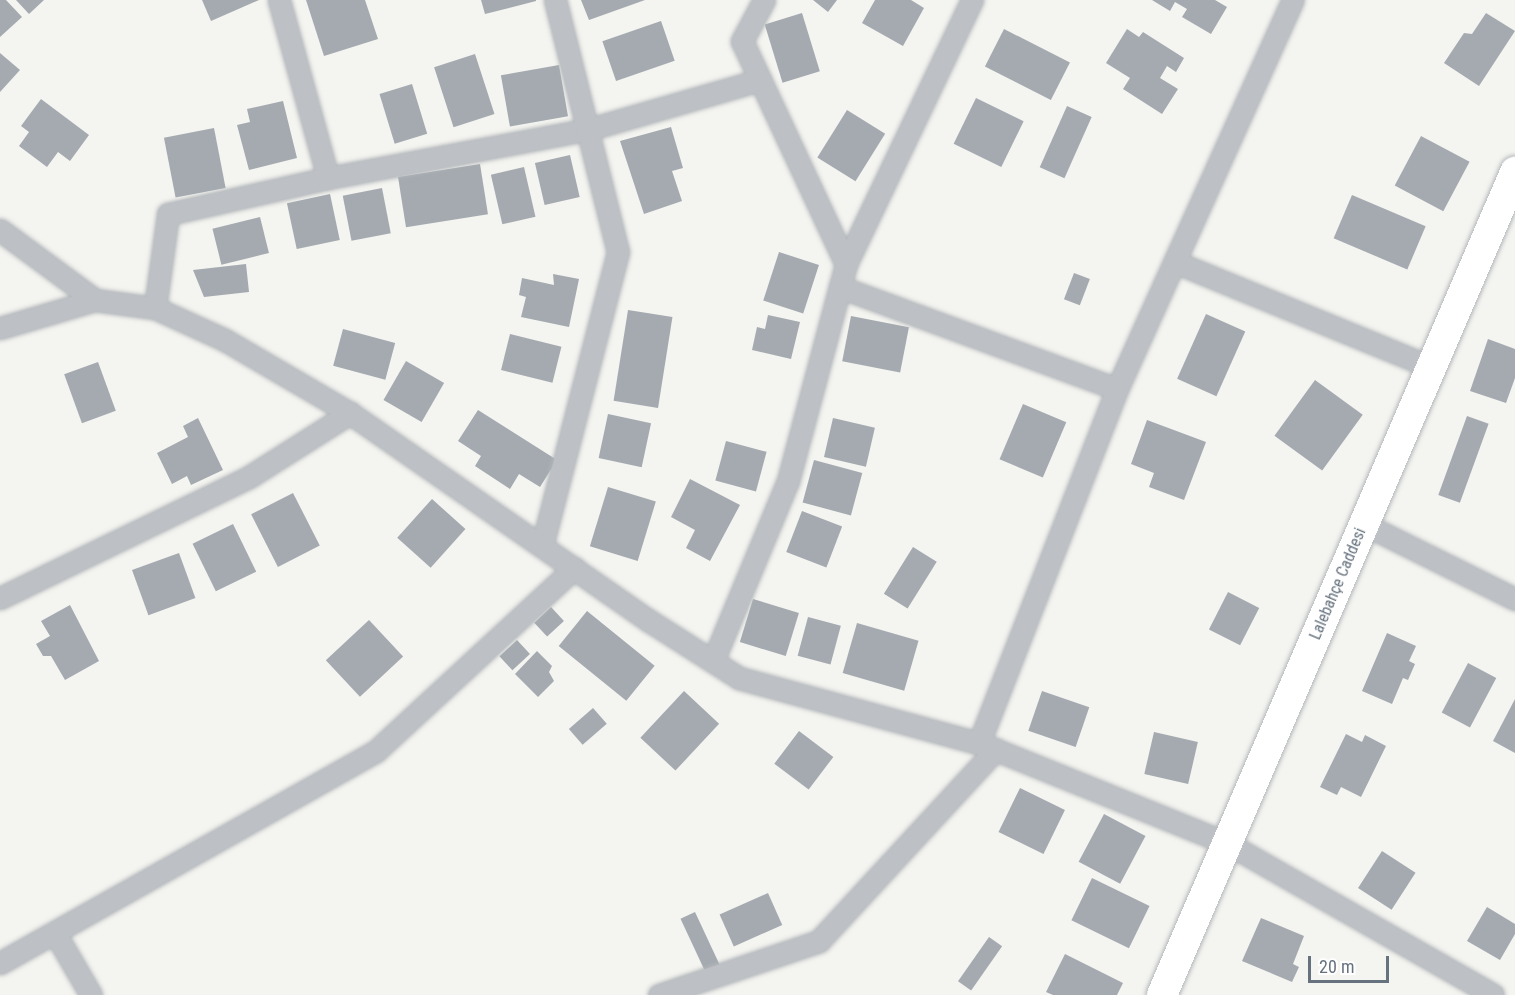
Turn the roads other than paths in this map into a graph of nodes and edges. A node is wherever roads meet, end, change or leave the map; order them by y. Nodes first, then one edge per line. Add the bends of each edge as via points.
1 (279, 0) edge
2 (555, 0) edge
3 (764, 0) edge
4 (972, 0) edge
5 (1293, 0) edge
6 (760, 80) junction
7 (590, 129) junction
8 (1515, 172) edge
9 (328, 178) junction
10 (0, 230) edge
11 (1175, 262) junction
12 (846, 264) junction
13 (840, 287) junction
14 (95, 300) junction
15 (155, 308) junction
16 (0, 328) edge
17 (1431, 367) junction
18 (1117, 389) junction
19 (350, 413) junction
20 (1364, 524) junction
21 (542, 546) junction
22 (574, 568) junction
23 (0, 598) edge
24 (1515, 599) edge
25 (713, 662) junction
26 (988, 746) junction
27 (1227, 843) junction
28 (55, 933) junction
29 (0, 963) edge
30 (1461, 986) edge
31 (91, 995) edge
32 (659, 995) edge
33 (1162, 995) edge
34 (1493, 995) edge

1 - 9 street
2 - 7 street
3 - 6 street via 742,41
4 - 12 street
5 - 11 street
6 - 7 street
6 - 12 street
7 - 9 street
7 - 21 street via 618,252
8 - 17 street, Lalebahçe Caddesi
9 - 15 street via 168,214
10 - 14 street
11 - 17 street
11 - 18 street
12 - 13 street
13 - 18 street
13 - 25 street via 788,481
14 - 15 street
14 - 16 street
15 - 19 street via 225,340
17 - 20 street, Lalebahçe Caddesi
18 - 26 street
19 - 21 street
19 - 23 street via 249,477
20 - 24 street
20 - 27 street, Lalebahçe Caddesi
21 - 22 street
22 - 25 street
22 - 28 street via 376,751
25 - 26 street via 739,678
26 - 27 street
26 - 32 street via 819,940
27 - 30 street
27 - 33 street, Lalebahçe Caddesi
28 - 29 street
28 - 31 street
30 - 34 street

